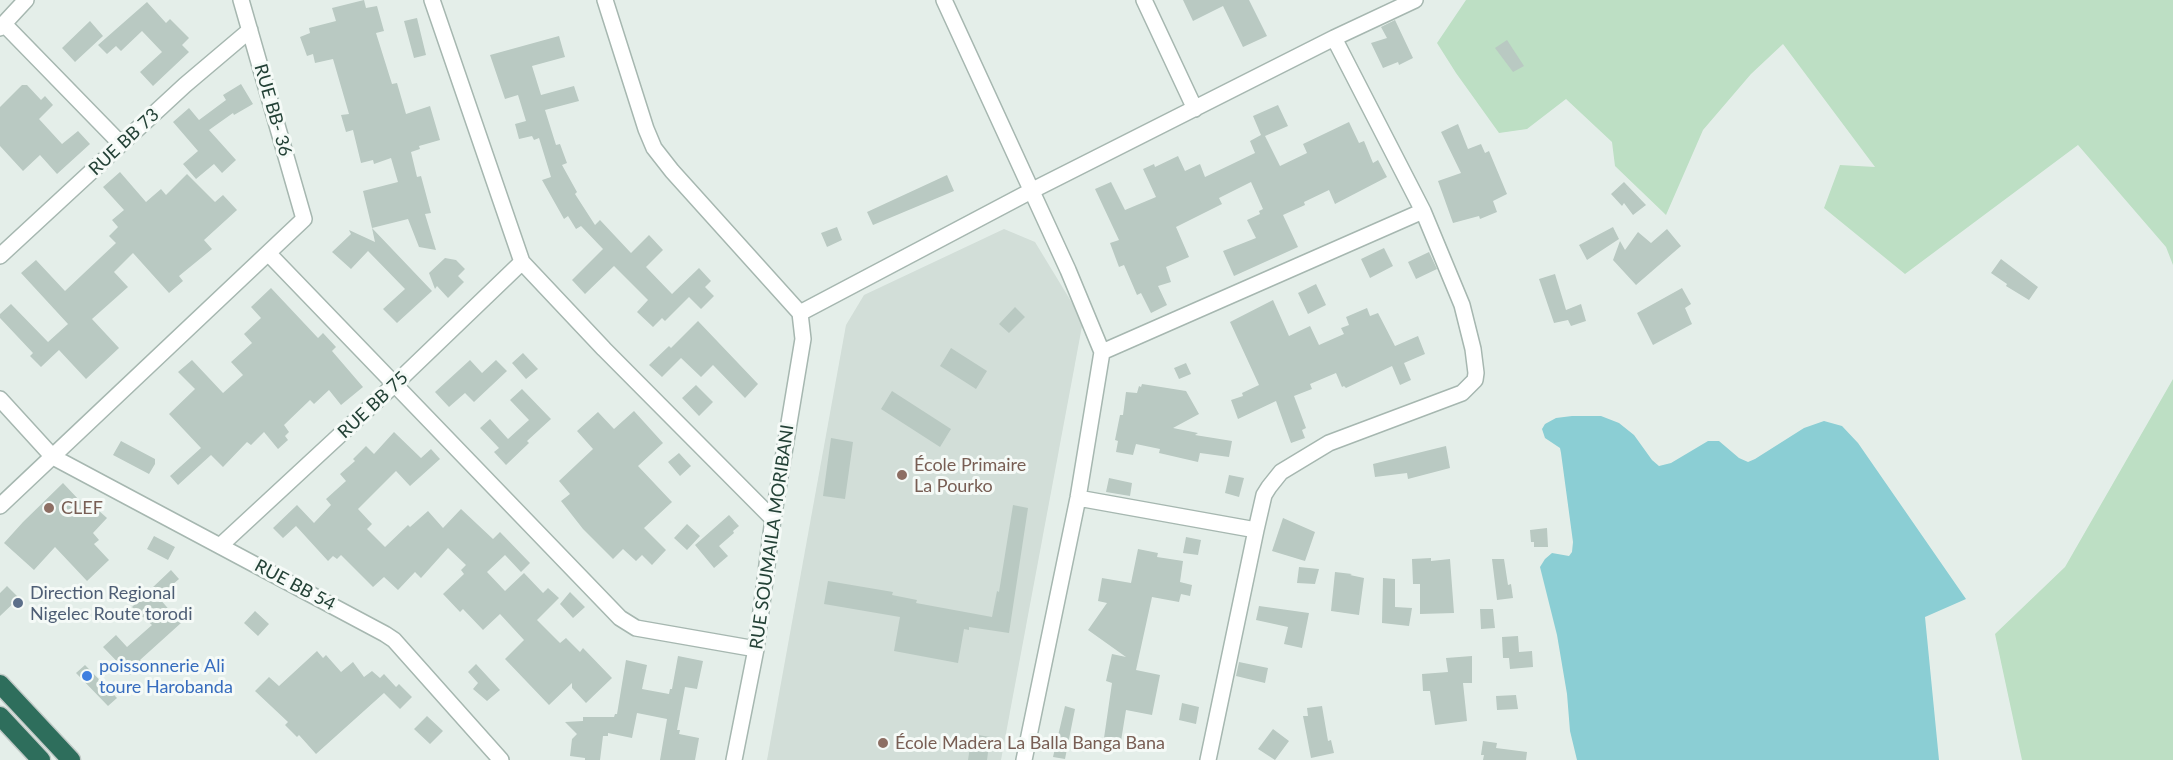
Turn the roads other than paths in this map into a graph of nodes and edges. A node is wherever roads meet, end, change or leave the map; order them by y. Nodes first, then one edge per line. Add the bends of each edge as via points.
1 (26, 0) edge
2 (242, 0) edge
3 (432, 0) edge
4 (605, 0) edge
5 (944, 0) edge
6 (1144, 0) edge
7 (1415, 0) edge
8 (2, 26) edge
9 (250, 30) junction
10 (1334, 38) junction
11 (1195, 109) junction
12 (121, 144) junction
13 (1031, 191) junction
14 (1423, 211) junction
15 (268, 253) junction
16 (0, 256) edge
17 (522, 262) junction
18 (800, 313) junction
19 (1102, 352) junction
20 (395, 384) junction
21 (0, 399) edge
22 (53, 457) junction
23 (1078, 498) junction
24 (0, 506) edge
25 (773, 519) junction
26 (1256, 531) junction
27 (221, 545) junction
28 (756, 649) junction
29 (0, 684) edge
30 (0, 716) edge
31 (41, 760) edge
32 (71, 760) edge
33 (501, 760) edge
34 (734, 760) edge
35 (1024, 760) edge
36 (1208, 760) edge

1 - 8 street
2 - 9 street, RUE BB- 36
3 - 17 street
4 - 18 street via 654,148
5 - 13 street
6 - 11 street
7 - 10 street
8 - 12 street
9 - 12 street, RUE BB 73
9 - 15 street, RUE BB- 36 via 304,219
10 - 11 street
10 - 14 street
11 - 13 street
12 - 16 street, RUE BB 73
13 - 18 street
13 - 19 street
14 - 19 street
14 - 26 street via 1462,305 1473,349 1475,380 1462,393 1340,438 1281,472 1264,495
15 - 20 street
15 - 22 street
17 - 20 street, RUE BB 75
17 - 25 street
18 - 25 street, RUE SOUMAILA MORIBANI via 803,339
19 - 23 street
20 - 27 street, RUE BB 75
20 - 28 street via 620,618 636,628
21 - 22 street, RUE BB 54
22 - 24 street
22 - 27 street, RUE BB 54
23 - 26 street
23 - 35 street
25 - 28 street, RUE SOUMAILA MORIBANI
26 - 36 street
27 - 33 street, RUE BB 54 via 394,640
28 - 34 street, RUE SOUMAILA MORIBANI
29 - 32 highway
30 - 31 highway

